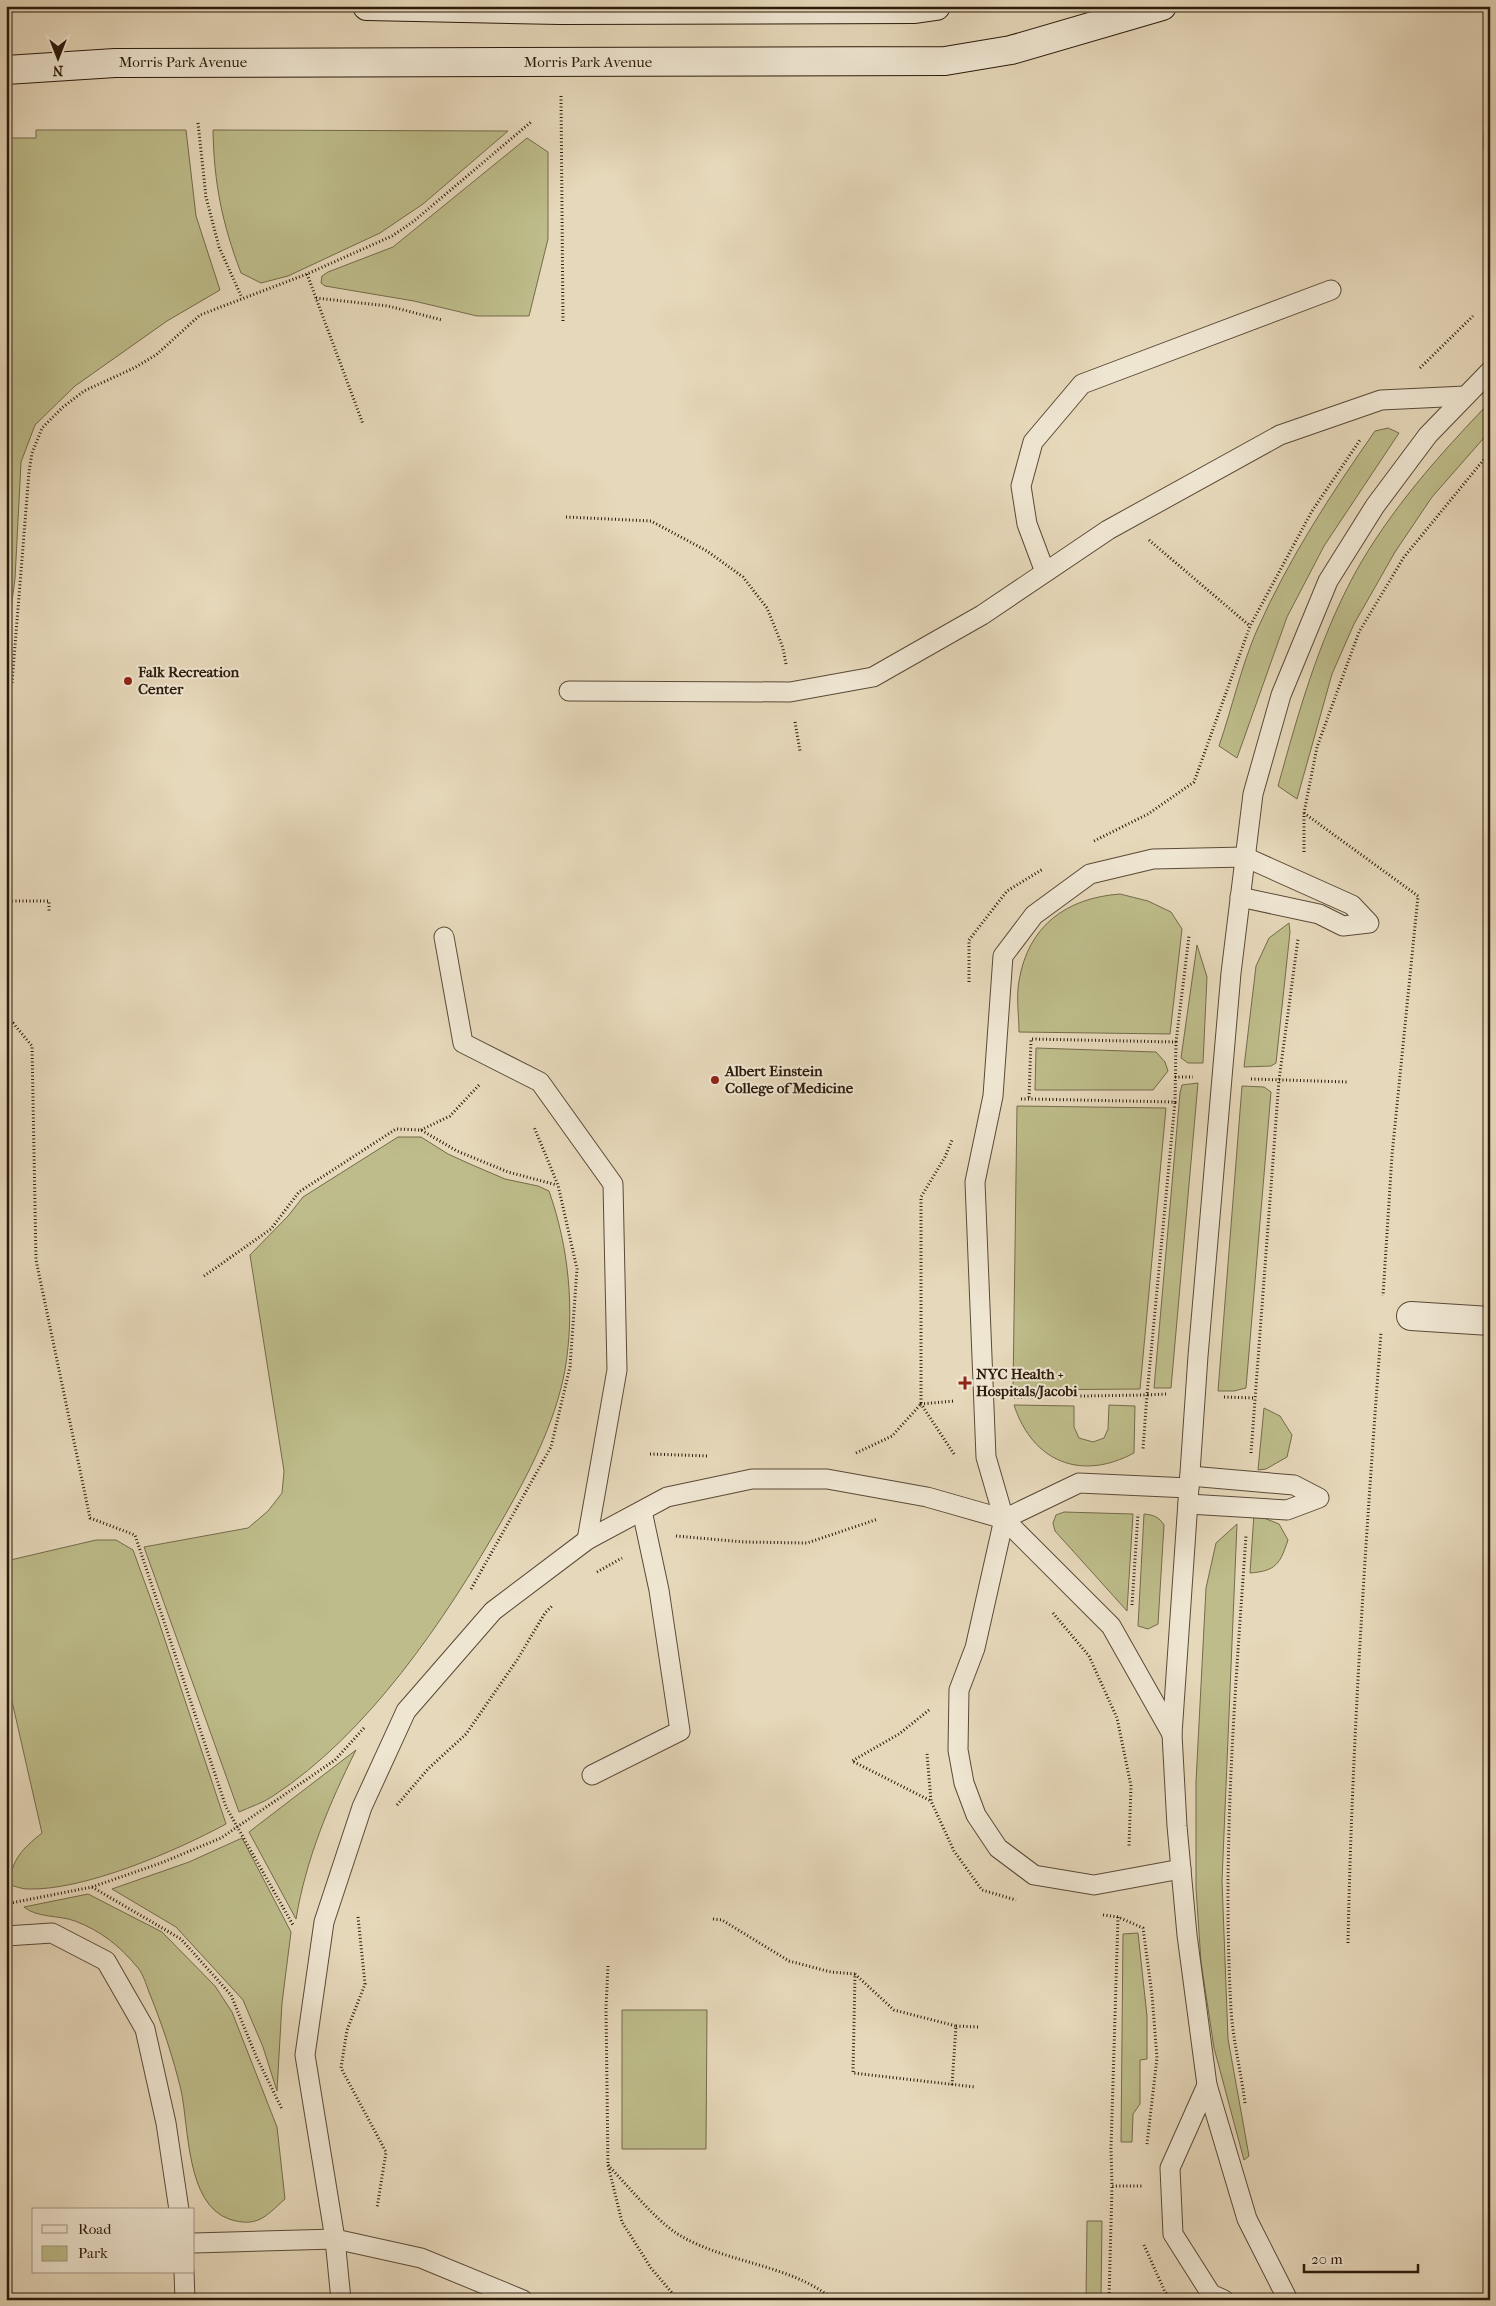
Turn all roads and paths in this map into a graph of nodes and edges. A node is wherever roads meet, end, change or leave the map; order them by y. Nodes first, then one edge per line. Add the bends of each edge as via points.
1 (367, 6) edge
2 (936, 6) edge
3 (1162, 6) edge
4 (6, 70) edge
5 (561, 94) dead end
6 (531, 122) dead end
7 (198, 123) dead end
8 (307, 274) junction
9 (1331, 290) dead end
10 (242, 298) junction
11 (316, 298) junction
12 (1472, 316) dead end
13 (442, 320) dead end
14 (563, 322) dead end
15 (1490, 371) edge
16 (1465, 396) junction
17 (1388, 400) junction
18 (363, 424) dead end
19 (1490, 452) edge
20 (566, 517) dead end
21 (1125, 520) junction
22 (1045, 572) junction
23 (1250, 626) junction
24 (12, 683) dead end
25 (570, 691) dead end
26 (790, 692) junction
27 (800, 751) dead end
28 (1304, 813) junction
29 (1091, 842) dead end
30 (1245, 857) junction
31 (1304, 859) dead end
32 (1049, 865) dead end
33 (1240, 897) junction
34 (12, 901) dead end
35 (49, 913) dead end
36 (1298, 935) dead end
37 (1189, 936) dead end
38 (444, 937) dead end
39 (969, 990) dead end
40 (6, 1022) edge
41 (1176, 1042) junction
42 (1175, 1076) junction
43 (485, 1078) dead end
44 (1222, 1078) junction
45 (1279, 1080) junction
46 (1348, 1082) dead end
47 (1175, 1102) junction
48 (533, 1126) dead end
49 (421, 1130) junction
50 (952, 1139) dead end
51 (558, 1185) junction
52 (204, 1276) dead end
53 (1383, 1301) dead end
54 (1412, 1316) dead end
55 (1490, 1321) edge
56 (1381, 1330) dead end
57 (1168, 1394) dead end
58 (1147, 1395) junction
59 (1014, 1397) dead end
60 (1218, 1397) dead end
61 (1254, 1398) junction
62 (955, 1401) dead end
63 (921, 1404) junction
64 (1143, 1449) dead end
65 (650, 1454) dead end
66 (855, 1454) dead end
67 (954, 1454) dead end
68 (714, 1456) dead end
69 (1250, 1456) dead end
70 (1189, 1489) junction
71 (642, 1510) junction
72 (1138, 1514) dead end
73 (1004, 1519) junction
74 (888, 1520) dead end
75 (1247, 1528) dead end
76 (669, 1535) dead end
77 (587, 1540) junction
78 (628, 1554) dead end
79 (588, 1577) dead end
80 (470, 1590) dead end
81 (559, 1600) dead end
82 (1048, 1607) dead end
83 (1131, 1611) dead end
84 (932, 1708) dead end
85 (365, 1726) dead end
86 (1172, 1734) junction
87 (592, 1775) dead end
88 (931, 1802) dead end
89 (391, 1812) dead end
90 (238, 1825) junction
91 (1129, 1846) dead end
92 (1181, 1869) junction
93 (92, 1887) junction
94 (6, 1904) edge
95 (358, 1913) dead end
96 (713, 1919) dead end
97 (6, 1936) edge
98 (1348, 1943) dead end
99 (318, 1963) junction
100 (608, 1966) dead end
101 (855, 1974) junction
102 (956, 2026) junction
103 (978, 2027) dead end
104 (952, 2085) junction
105 (1207, 2085) junction
106 (975, 2087) dead end
107 (1246, 2108) dead end
108 (285, 2114) dead end
109 (1146, 2147) dead end
110 (608, 2165) junction
111 (1112, 2186) junction
112 (1143, 2195) dead end
113 (179, 2208) edge
114 (377, 2208) dead end
115 (335, 2239) junction
116 (1144, 2240) dead end
117 (195, 2243) edge
118 (184, 2274) edge
119 (185, 2300) edge
120 (341, 2300) edge
121 (523, 2300) edge
122 (678, 2300) edge
123 (834, 2300) edge
124 (1109, 2300) edge
125 (1174, 2300) edge
126 (1224, 2300) edge
127 (1288, 2300) edge

1 - 2 main road via 606,10 915,9
3 - 4 main road, Morris Park Avenue via 1011,50 945,61 115,62
5 - 14 path
6 - 8 path via 392,236
7 - 10 path via 206,197 219,247
8 - 10 path
8 - 11 path
9 - 22 lane via 1082,384 1032,442 1022,486 1027,524
10 - 24 path via 200,315 156,355 84,391 42,428 29,472
11 - 13 path via 388,306
11 - 18 path
12 - 17 path
15 - 16 lane
16 - 17 lane
16 - 30 lane via 1428,435 1374,506 1328,581 1281,695 1253,794
17 - 21 lane via 1280,435
17 - 23 path via 1312,511
19 - 28 path via 1404,557 1359,632 1317,747
20 - 26 path via 651,521 707,551 743,578 767,608 777,632
21 - 22 lane
21 - 23 path
22 - 26 lane via 982,615 873,677
23 - 29 path via 1194,782 1148,814
25 - 26 lane
26 - 27 path
28 - 31 path
28 - 53 path via 1418,896 1392,1155
30 - 33 lane
30 - 33 lane via 1352,905 1369,924 1343,926 1319,914
30 - 73 lane via 1153,859 1090,874 1034,915 1003,956 993,1096 975,1182 986,1457
32 - 39 path via 1007,891 969,940
33 - 44 lane
34 - 35 path via 49,901
36 - 45 path
37 - 41 path
38 - 77 lane via 463,1043 540,1082 613,1184 617,1370
40 - 90 path via 13,1023 32,1046 36,1260 90,1518 135,1535 226,1806
41 - 42 path
41 - 47 path via 1031,1039 1029,1099
42 - 44 path
42 - 47 path
43 - 49 path via 450,1116
44 - 45 path
44 - 70 lane
45 - 46 path
45 - 61 path
47 - 58 path
48 - 51 path
49 - 51 path via 457,1151 508,1172
49 - 52 path via 396,1129 299,1192 271,1229
50 - 63 path via 921,1197
51 - 80 path via 577,1270 570,1367 551,1447
54 - 55 main road
56 - 98 path via 1359,1650 1350,1820
57 - 58 path
58 - 59 path
58 - 64 path
60 - 61 path
61 - 69 path
62 - 63 path
63 - 66 path via 892,1436
63 - 67 path
65 - 68 path
70 - 70 lane via 1287,1510 1319,1498 1294,1485
70 - 73 lane via 1079,1483
70 - 86 lane
71 - 73 lane via 668,1497 752,1479 827,1479 927,1497
71 - 77 lane
71 - 87 lane via 659,1590 680,1731
72 - 83 path
73 - 86 lane via 1111,1626
73 - 92 lane via 975,1648 959,1690 958,1750 964,1783 976,1815 998,1848 1034,1875 1094,1885
74 - 76 path via 879,1519 807,1543 744,1542
75 - 107 path via 1227,1862 1231,2012
77 - 99 lane via 493,1611 406,1711 362,1806 324,1922
78 - 79 path
81 - 89 path via 545,1613 466,1734 428,1769
82 - 91 path via 1089,1656 1117,1718 1130,1786
84 - 88 path via 899,1734 852,1761
85 - 90 path via 335,1760
86 - 92 lane
90 - 93 path via 221,1838
90 - 99 path via 288,1917
92 - 105 lane
93 - 94 path
93 - 108 path via 181,1939 231,1995
95 - 114 path via 365,1984 347,2030 341,2068 386,2152
96 - 101 path via 722,1920 789,1961 831,1972
97 - 113 lane via 52,1933 106,1961 145,2029 166,2124
99 - 115 lane via 305,2054
100 - 110 path
101 - 102 path via 894,2010
101 - 104 path via 853,2073
102 - 103 path
102 - 104 path
104 - 106 path
105 - 126 lane via 1170,2168 1173,2234 1211,2294
105 - 127 lane via 1247,2219
109 - 111 path via 1157,2058 1152,1995 1142,1928 1118,1917
110 - 122 path via 622,2222 651,2268
110 - 123 path via 676,2233 725,2255 819,2287
111 - 112 path via 1143,2186
111 - 124 path
115 - 117 lane
115 - 120 lane
115 - 121 lane via 421,2258
116 - 125 path via 1144,2249 1165,2292
118 - 119 lane

